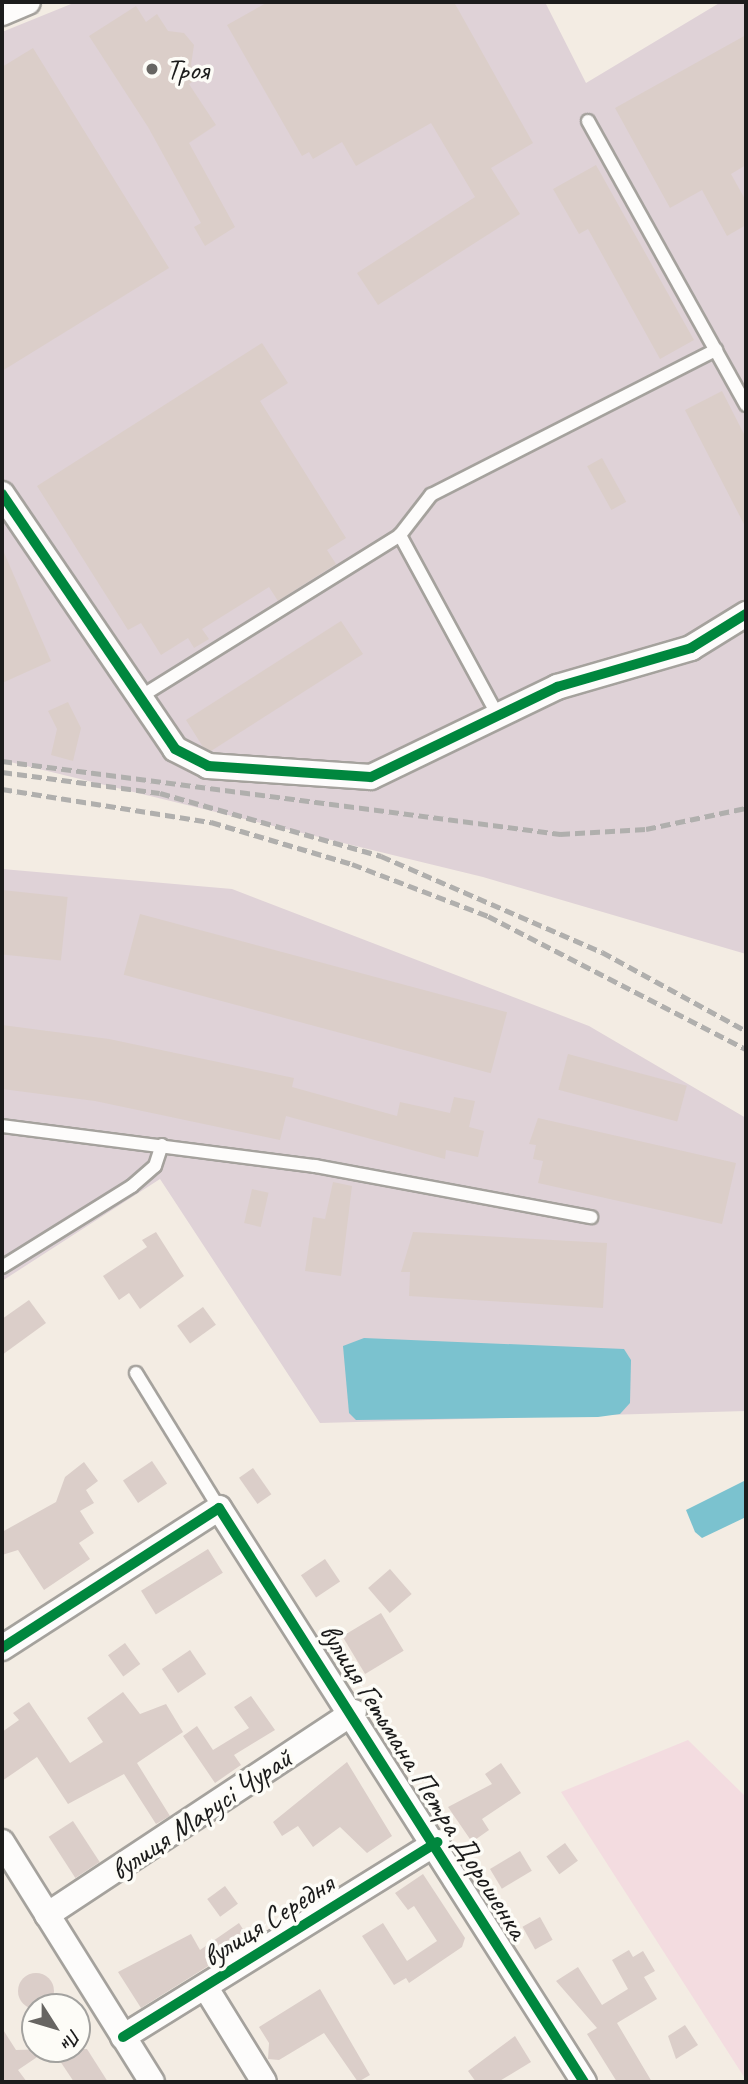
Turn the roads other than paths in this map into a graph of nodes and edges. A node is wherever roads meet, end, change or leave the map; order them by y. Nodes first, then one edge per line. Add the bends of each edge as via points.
1 (28, 2) edge
2 (2, 12) edge
3 (589, 121) dead end
4 (716, 350) junction
5 (746, 405) edge
6 (2, 494) edge
7 (400, 535) junction
8 (746, 614) edge
9 (140, 697) junction
10 (497, 714) junction
11 (2, 1126) edge
12 (162, 1145) junction
13 (591, 1217) dead end
14 (2, 1267) edge
15 (136, 1373) dead end
16 (219, 1508) junction
17 (2, 1648) edge
18 (354, 1712) junction
19 (2, 1842) edge
20 (436, 1842) junction
21 (47, 1915) junction
22 (205, 1988) junction
23 (123, 2037) junction
24 (152, 2082) edge
25 (264, 2082) edge
26 (584, 2082) edge

1 - 2 street
3 - 4 lane
4 - 5 lane
4 - 7 lane via 431,495
6 - 9 street
7 - 9 lane
7 - 10 lane
8 - 10 street via 691,648 557,687
9 - 10 street via 175,749 208,766 371,777
11 - 12 lane
12 - 13 lane
12 - 14 lane via 155,1166 132,1186
15 - 16 lane, вулиця Гетьмана Петра Дорошенка
16 - 17 street
16 - 18 street, вулиця Гетьмана Петра Дорошенка
18 - 20 street, вулиця Гетьмана Петра Дорошенка
18 - 21 street, вулиця Марусі Чурай
19 - 21 street
20 - 22 street, вулиця Середня
20 - 26 street, вулиця Гетьмана Петра Дорошенка
21 - 23 street
22 - 23 street, вулиця Середня
22 - 25 street
23 - 24 street

